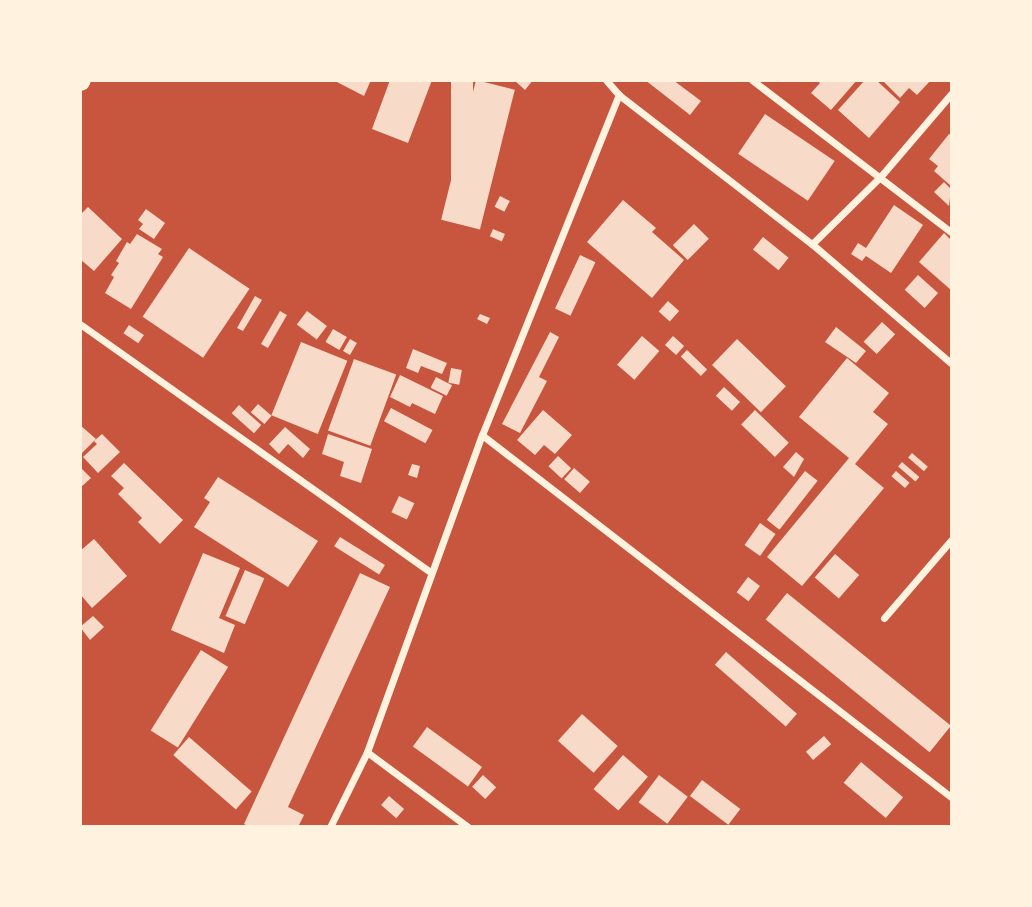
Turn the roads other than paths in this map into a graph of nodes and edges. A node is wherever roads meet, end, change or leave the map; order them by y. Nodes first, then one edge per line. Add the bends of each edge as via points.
1 (606, 80) edge
2 (752, 80) edge
3 (951, 94) edge
4 (619, 95) junction
5 (881, 176) junction
6 (951, 232) edge
7 (811, 244) junction
8 (80, 324) edge
9 (951, 363) edge
10 (482, 435) junction
11 (951, 540) edge
12 (430, 572) junction
13 (884, 618) dead end
14 (367, 752) junction
15 (951, 797) edge
16 (330, 827) edge
17 (468, 827) edge

1 - 4 street
2 - 5 street
3 - 5 street
4 - 7 street
4 - 10 street
5 - 6 street
5 - 7 street
7 - 9 street
8 - 12 street
10 - 12 street
10 - 15 street
11 - 13 street
12 - 14 street
14 - 16 street
14 - 17 street

